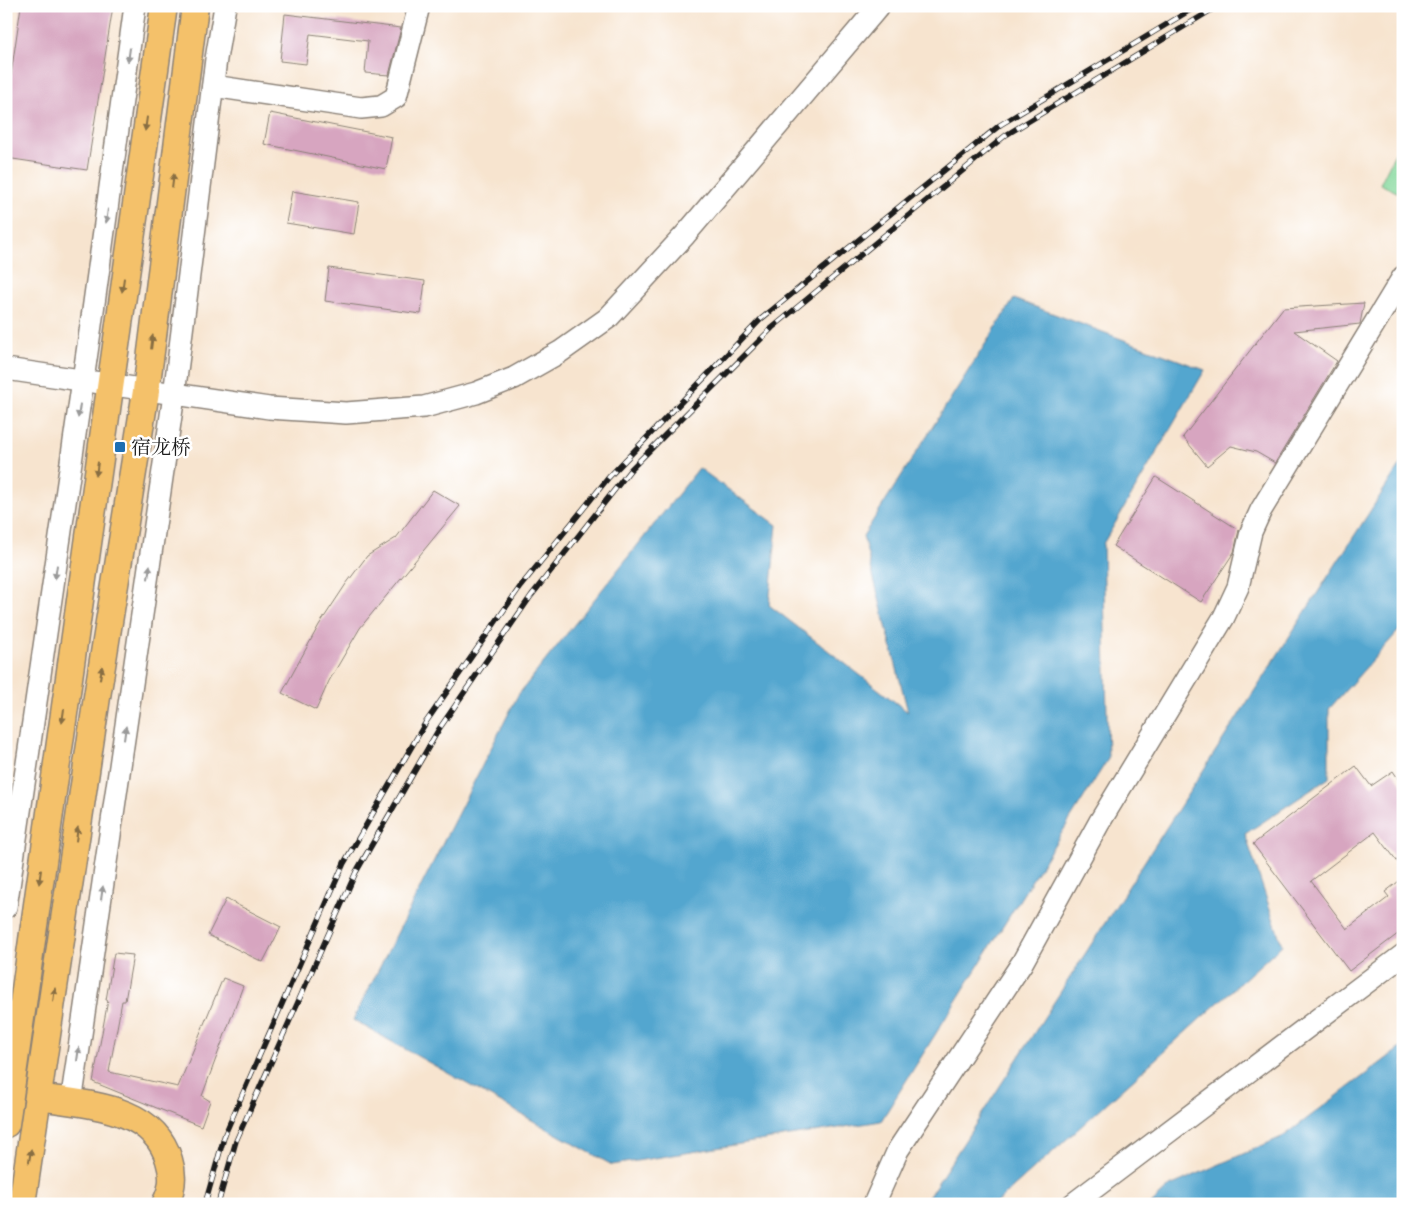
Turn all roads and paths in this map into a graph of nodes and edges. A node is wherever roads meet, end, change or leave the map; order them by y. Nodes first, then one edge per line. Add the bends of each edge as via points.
1 (135, 6) edge
2 (164, 6) edge
3 (195, 6) edge
4 (225, 6) edge
5 (419, 6) edge
6 (879, 6) edge
7 (213, 86) junction
8 (1403, 277) edge
9 (6, 369) edge
10 (83, 381) junction
11 (109, 386) junction
12 (146, 391) junction
13 (174, 395) junction
14 (13, 822) edge
15 (11, 845) edge
16 (6, 907) edge
17 (1403, 955) edge
18 (8, 1094) edge
19 (39, 1097) junction
20 (71, 1102) junction
21 (6, 1124) edge
22 (22, 1204) edge
23 (165, 1204) edge
24 (874, 1204) edge
25 (1073, 1204) edge

1 -> 10 street
2 -> 11 main road
12 -> 3 main road
4 - 7 street
5 - 7 street via 396,97 381,106 361,108
6 - 13 street via 685,235 608,318 560,352 514,378 476,393 424,407 383,412 308,412
7 - 13 street
8 - 24 street via 1261,510 1251,532 1238,587 1224,617 1099,823 1022,964 898,1150
9 - 10 street
10 - 11 street
10 -> 14 street
11 - 12 street
11 -> 18 main road
12 - 13 street
19 -> 12 main road
20 -> 13 street
14 - 15 street
15 - 16 street
17 - 25 street
18 - 21 main road
19 - 20 main road
22 -> 19 main road
20 - 23 main road via 122,1112 148,1126 167,1154 174,1175

